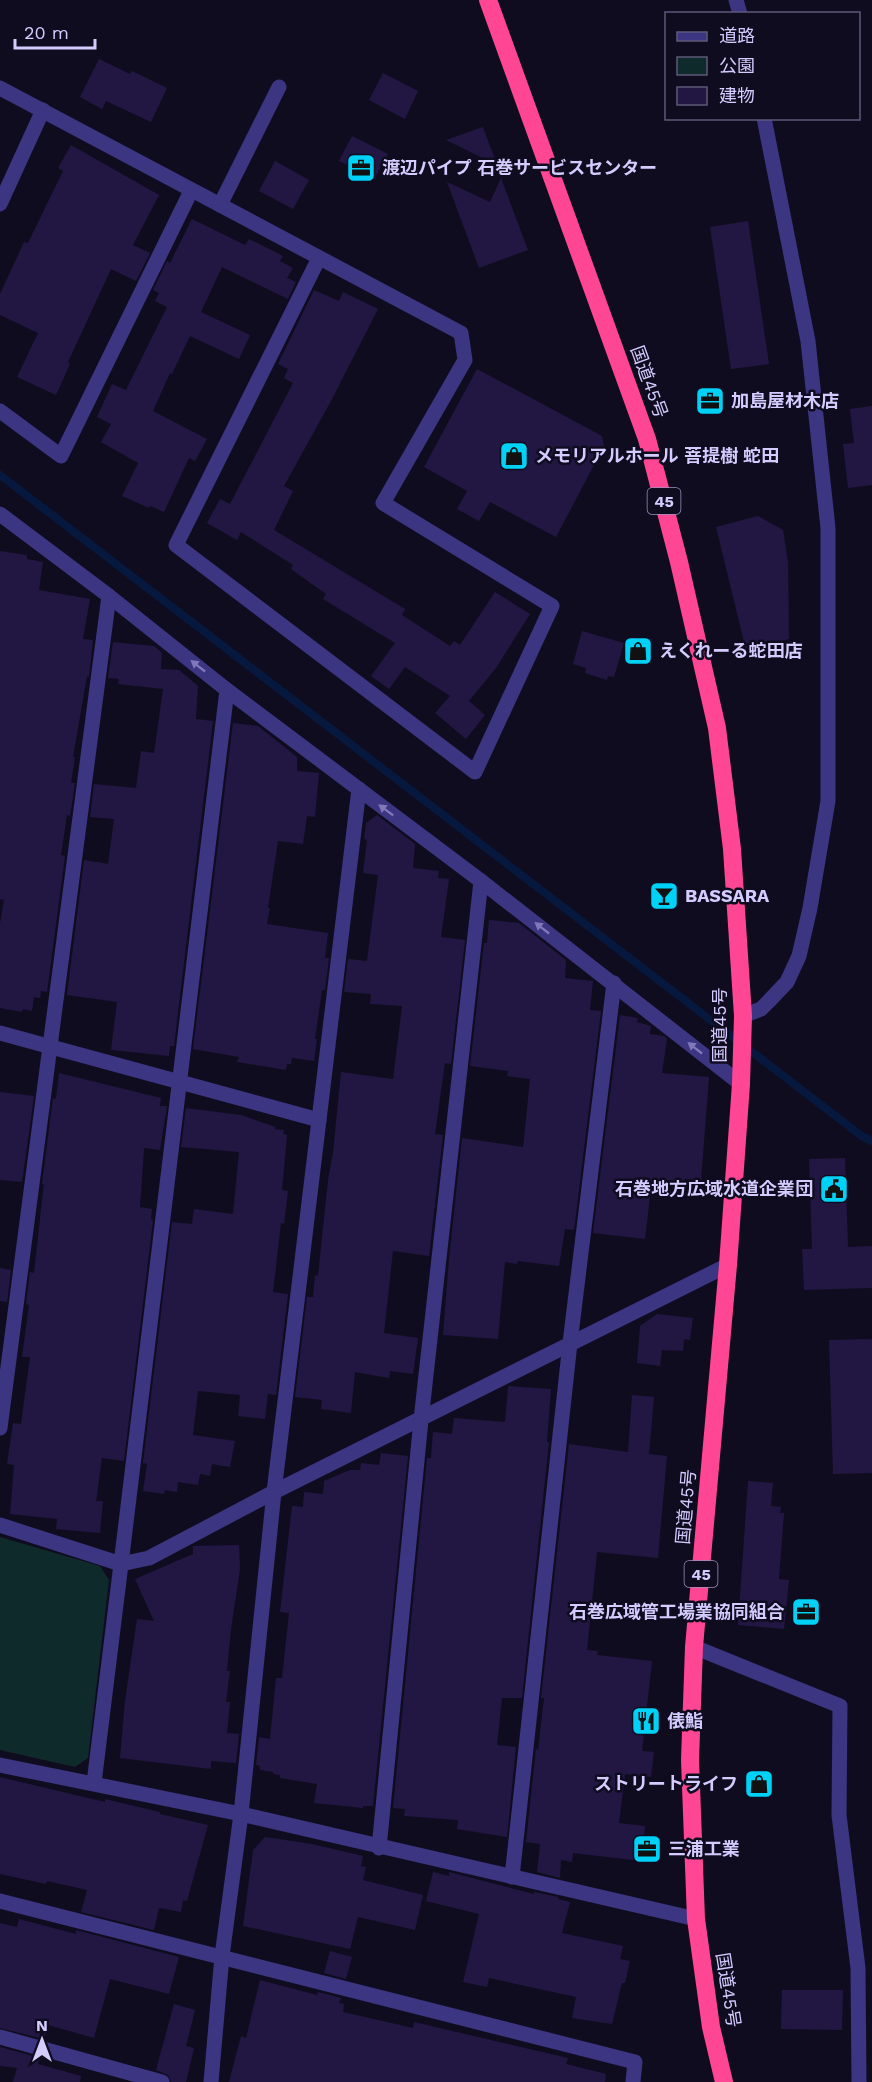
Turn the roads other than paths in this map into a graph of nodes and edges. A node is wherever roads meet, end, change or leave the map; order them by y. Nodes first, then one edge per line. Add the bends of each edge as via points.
1 (488, 0) edge
2 (279, 87) dead end
3 (0, 88) edge
4 (43, 110) junction
5 (764, 120) edge
6 (191, 191) junction
7 (0, 204) edge
8 (220, 205) junction
9 (319, 258) junction
10 (0, 411) edge
11 (0, 514) edge
12 (109, 596) junction
13 (227, 690) junction
14 (358, 789) junction
15 (481, 881) junction
16 (614, 983) junction
17 (742, 1020) junction
18 (0, 1033) edge
19 (49, 1046) junction
20 (180, 1083) junction
21 (741, 1084) junction
22 (319, 1120) junction
23 (728, 1265) junction
24 (570, 1343) junction
25 (421, 1420) junction
26 (0, 1428) edge
27 (274, 1492) junction
28 (0, 1525) edge
29 (121, 1564) junction
30 (694, 1647) junction
31 (0, 1765) edge
32 (94, 1783) junction
33 (241, 1815) junction
34 (379, 1848) junction
35 (512, 1877) junction
36 (0, 1901) edge
37 (696, 1919) junction
38 (222, 1956) junction
39 (865, 1968) edge
40 (0, 2037) edge
41 (162, 2082) edge
42 (211, 2082) edge
43 (633, 2082) edge
44 (723, 2082) edge
45 (859, 2082) edge

1 - 17 highway, 国道45号 / 45 via 648,439 679,562 717,728 732,849
2 - 8 street
3 - 4 street
4 - 6 street
4 - 7 street
5 - 17 street via 808,341 828,528 828,801 800,956 787,982 761,1009
6 - 8 street
6 - 10 street via 60,456
8 - 9 street
9 - 9 street via 176,545 475,772 552,606 384,503 465,360 461,333
11 - 12 street
13 -> 12 street
12 - 19 street
13 - 14 street
13 - 20 street
15 -> 14 street
14 - 22 street
16 -> 15 street
15 - 25 street
21 -> 16 street
16 - 24 street
17 - 21 highway, 国道45号 / 45
18 - 19 street
19 - 20 street
19 - 26 street
20 - 22 street
20 - 29 street
21 - 23 highway, 国道45号 / 45
22 - 27 street
23 - 24 street
23 - 30 highway, 国道45号 / 45
24 - 25 street
24 - 35 street
25 - 27 street
25 - 34 street
27 - 29 street via 149,1558
27 - 33 street
28 - 29 street
29 - 32 street
30 - 37 highway, 国道45号 / 45 via 690,1760
30 - 39 street via 840,1706 839,1815
31 - 32 street
32 - 33 street
33 - 34 street
33 - 38 street
34 - 35 street
35 - 37 street
36 - 38 street
37 - 44 highway, 国道45号 / 45
38 - 42 street
38 - 43 street via 635,2062
39 - 45 street
40 - 41 street

